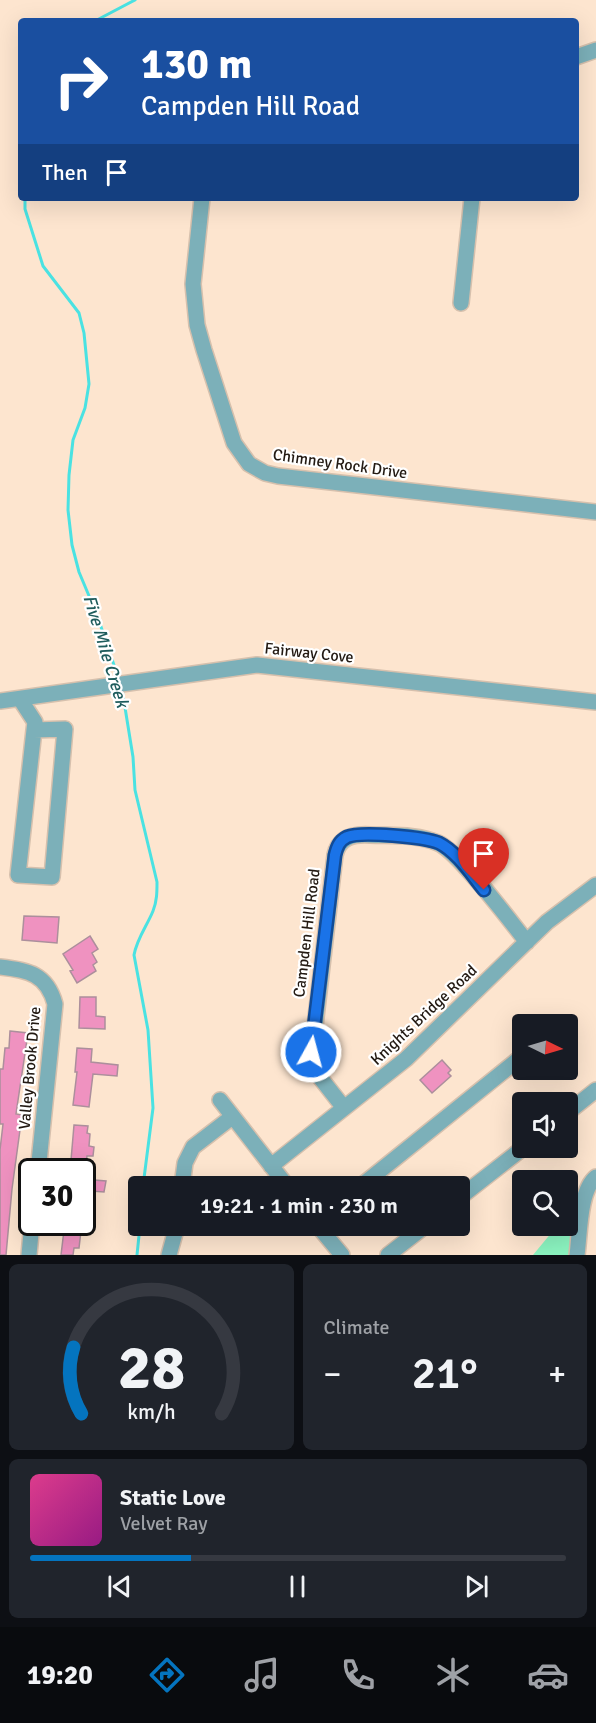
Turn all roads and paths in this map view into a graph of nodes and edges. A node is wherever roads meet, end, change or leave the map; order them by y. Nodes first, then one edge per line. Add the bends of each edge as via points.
1 (596, 50) edge
2 (579, 56) edge
3 (202, 201) edge
4 (472, 201) edge
5 (461, 303) dead end
6 (596, 512) edge
7 (0, 699) edge
8 (20, 699) junction
9 (596, 702) edge
10 (34, 730) junction
11 (596, 885) edge
12 (527, 942) junction
13 (0, 967) edge
14 (512, 1064) edge
15 (596, 1090) edge
16 (220, 1100) dead end
17 (578, 1104) edge
18 (344, 1108) junction
19 (232, 1117) junction
20 (512, 1157) edge
21 (39, 1158) edge
22 (271, 1166) junction
23 (183, 1176) edge
24 (279, 1176) edge
25 (373, 1176) edge
26 (596, 1177) edge
27 (470, 1189) edge
28 (31, 1236) edge
29 (174, 1236) edge
30 (326, 1236) edge
31 (412, 1236) edge
32 (29, 1255) edge
33 (169, 1255) edge
34 (342, 1255) edge
35 (388, 1255) edge
36 (577, 1255) edge

1 - 2 street
3 - 6 street, Chimney Rock Drive via 193,284 197,325 232,439 249,464 278,476
4 - 5 street
7 - 8 street, Fairway Cove
8 - 9 street, Fairway Cove via 257,665
8 - 10 street via 34,722
10 - 10 street via 18,875 52,877 65,729
11 - 12 street, Knights Bridge Road
12 - 18 street, Knights Bridge Road via 425,1042
12 - 18 street, Campden Hill Road via 454,855 438,843 422,838 362,834 341,841 335,855 311,1052 315,1071
13 - 21 street, Valley Brook Drive via 36,975 49,987 55,1004
14 - 25 street
15 - 17 street
16 - 19 street
18 - 22 street, Knights Bridge Road
19 - 22 street
19 - 23 street via 193,1147
20 - 27 street
22 - 24 street
26 - 36 street via 585,1192
28 - 32 street
29 - 33 street
30 - 34 street
31 - 35 street

